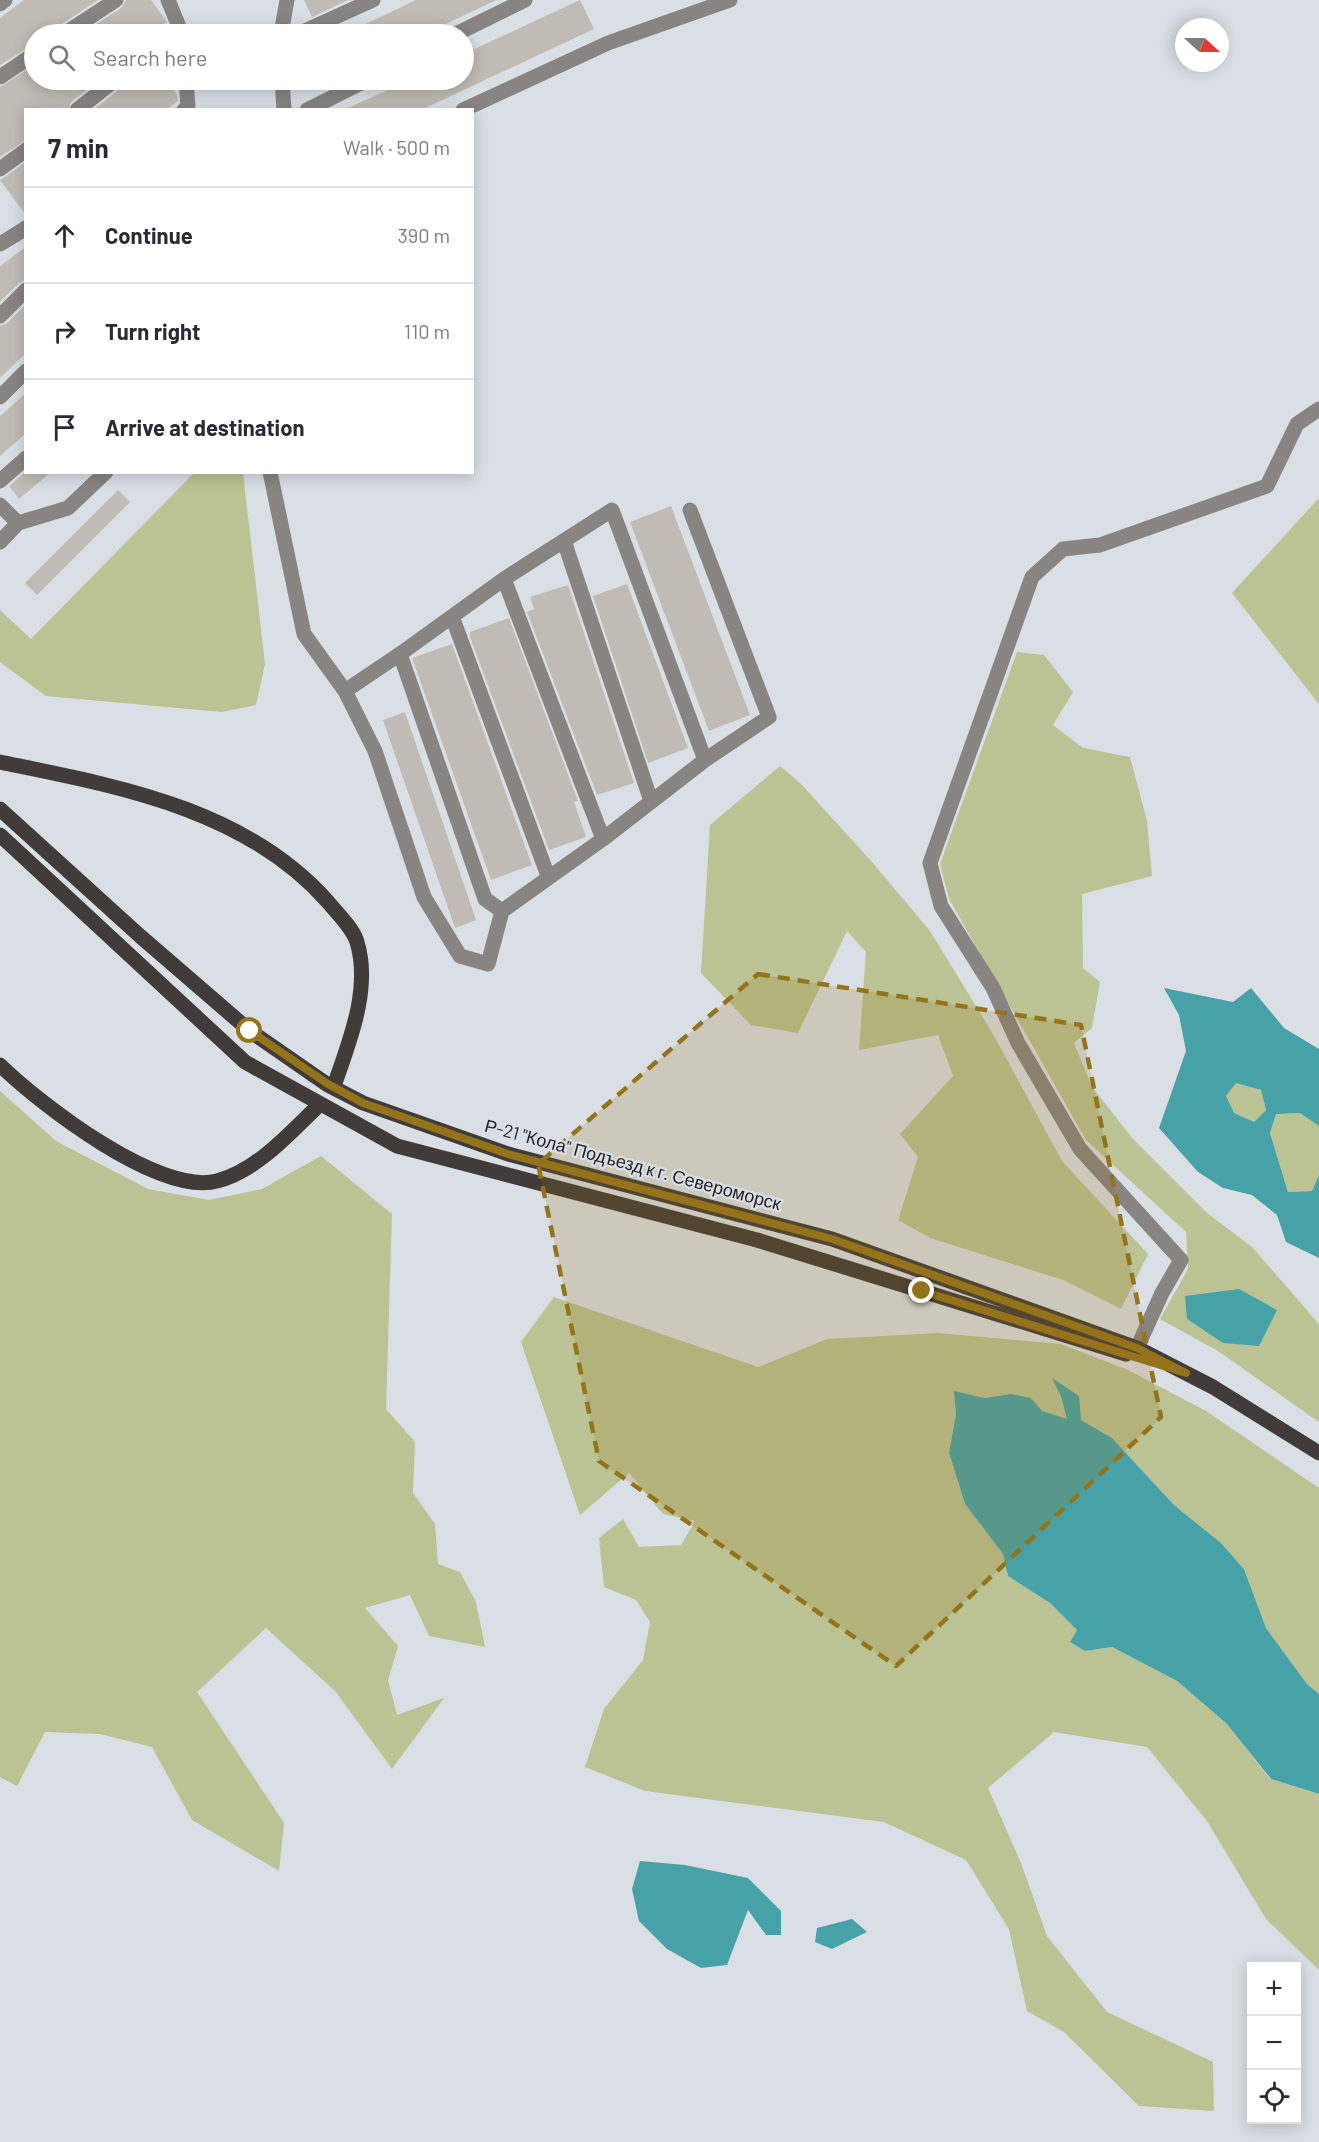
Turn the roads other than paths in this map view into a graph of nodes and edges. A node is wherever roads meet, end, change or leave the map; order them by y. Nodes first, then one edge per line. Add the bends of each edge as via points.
1 (5, 0) edge
2 (116, 0) edge
3 (168, 0) edge
4 (287, 0) edge
5 (373, 0) edge
6 (525, 0) edge
7 (730, 0) edge
8 (0, 4) edge
9 (79, 24) edge
10 (176, 24) edge
11 (283, 24) edge
12 (320, 24) edge
13 (474, 25) edge
14 (24, 61) edge
15 (0, 77) edge
16 (102, 90) edge
17 (187, 90) edge
18 (283, 90) edge
19 (347, 90) edge
20 (80, 108) edge
21 (186, 108) edge
22 (284, 108) edge
23 (311, 108) edge
24 (467, 108) edge
25 (24, 152) edge
26 (0, 170) edge
27 (24, 229) edge
28 (0, 244) edge
29 (24, 292) edge
30 (0, 316) edge
31 (24, 373) edge
32 (0, 397) edge
33 (1319, 409) edge
34 (24, 460) edge
35 (104, 474) edge
36 (270, 474) edge
37 (0, 481) edge
38 (0, 505) edge
39 (690, 510) dead end
40 (18, 523) junction
41 (564, 541) junction
42 (0, 542) edge
43 (504, 579) junction
44 (453, 619) junction
45 (400, 654) junction
46 (345, 691) junction
47 (705, 760) junction
48 (0, 762) edge
49 (651, 801) junction
50 (0, 808) edge
51 (0, 835) edge
52 (603, 839) junction
53 (548, 876) junction
54 (502, 911) junction
55 (0, 1065) edge
56 (335, 1083) dead end
57 (316, 1108) dead end
58 (1137, 1348) junction
59 (1186, 1373) junction
60 (1319, 1454) edge

1 - 8 lane
2 - 9 lane
3 - 10 lane
4 - 11 lane
5 - 12 lane
6 - 13 lane
7 - 24 lane via 608,43
14 - 15 lane
16 - 20 lane
17 - 21 lane
18 - 22 lane
19 - 23 lane
25 - 26 lane
27 - 28 lane
29 - 30 lane
31 - 32 lane
33 - 58 lane via 1297,424 1267,486 1100,545 1063,549 1032,577 930,863 941,906 993,988 1018,1043 1080,1149 1181,1260
34 - 37 lane
35 - 40 lane via 68,508
36 - 46 lane via 304,634
38 - 40 lane
39 - 47 lane via 769,717
40 - 42 lane
41 - 43 lane
41 - 47 lane via 612,510
41 - 49 lane
43 - 44 lane
43 - 52 lane
44 - 45 lane
44 - 53 lane
45 - 46 lane
45 - 54 lane via 485,899
46 - 54 lane via 375,751 424,897 460,956 488,964
47 - 49 lane
48 - 56 main road via 166,800 238,832 310,882 357,940 362,980 351,1034
49 - 52 lane
50 - 58 main road, Р-21 "Кола" Подъезд к г. Североморск via 250,1031 363,1103 508,1154 832,1239
51 - 59 main road via 245,1062 397,1146 757,1240
52 - 53 lane
53 - 54 lane
55 - 57 main road via 45,1105 108,1146 159,1174 188,1181 215,1182 236,1174 279,1144
58 - 59 main road, Р-21 "Кола" Подъезд к г. Североморск
59 - 60 main road, Р-21 "Кола" Подъезд к г. Североморск

